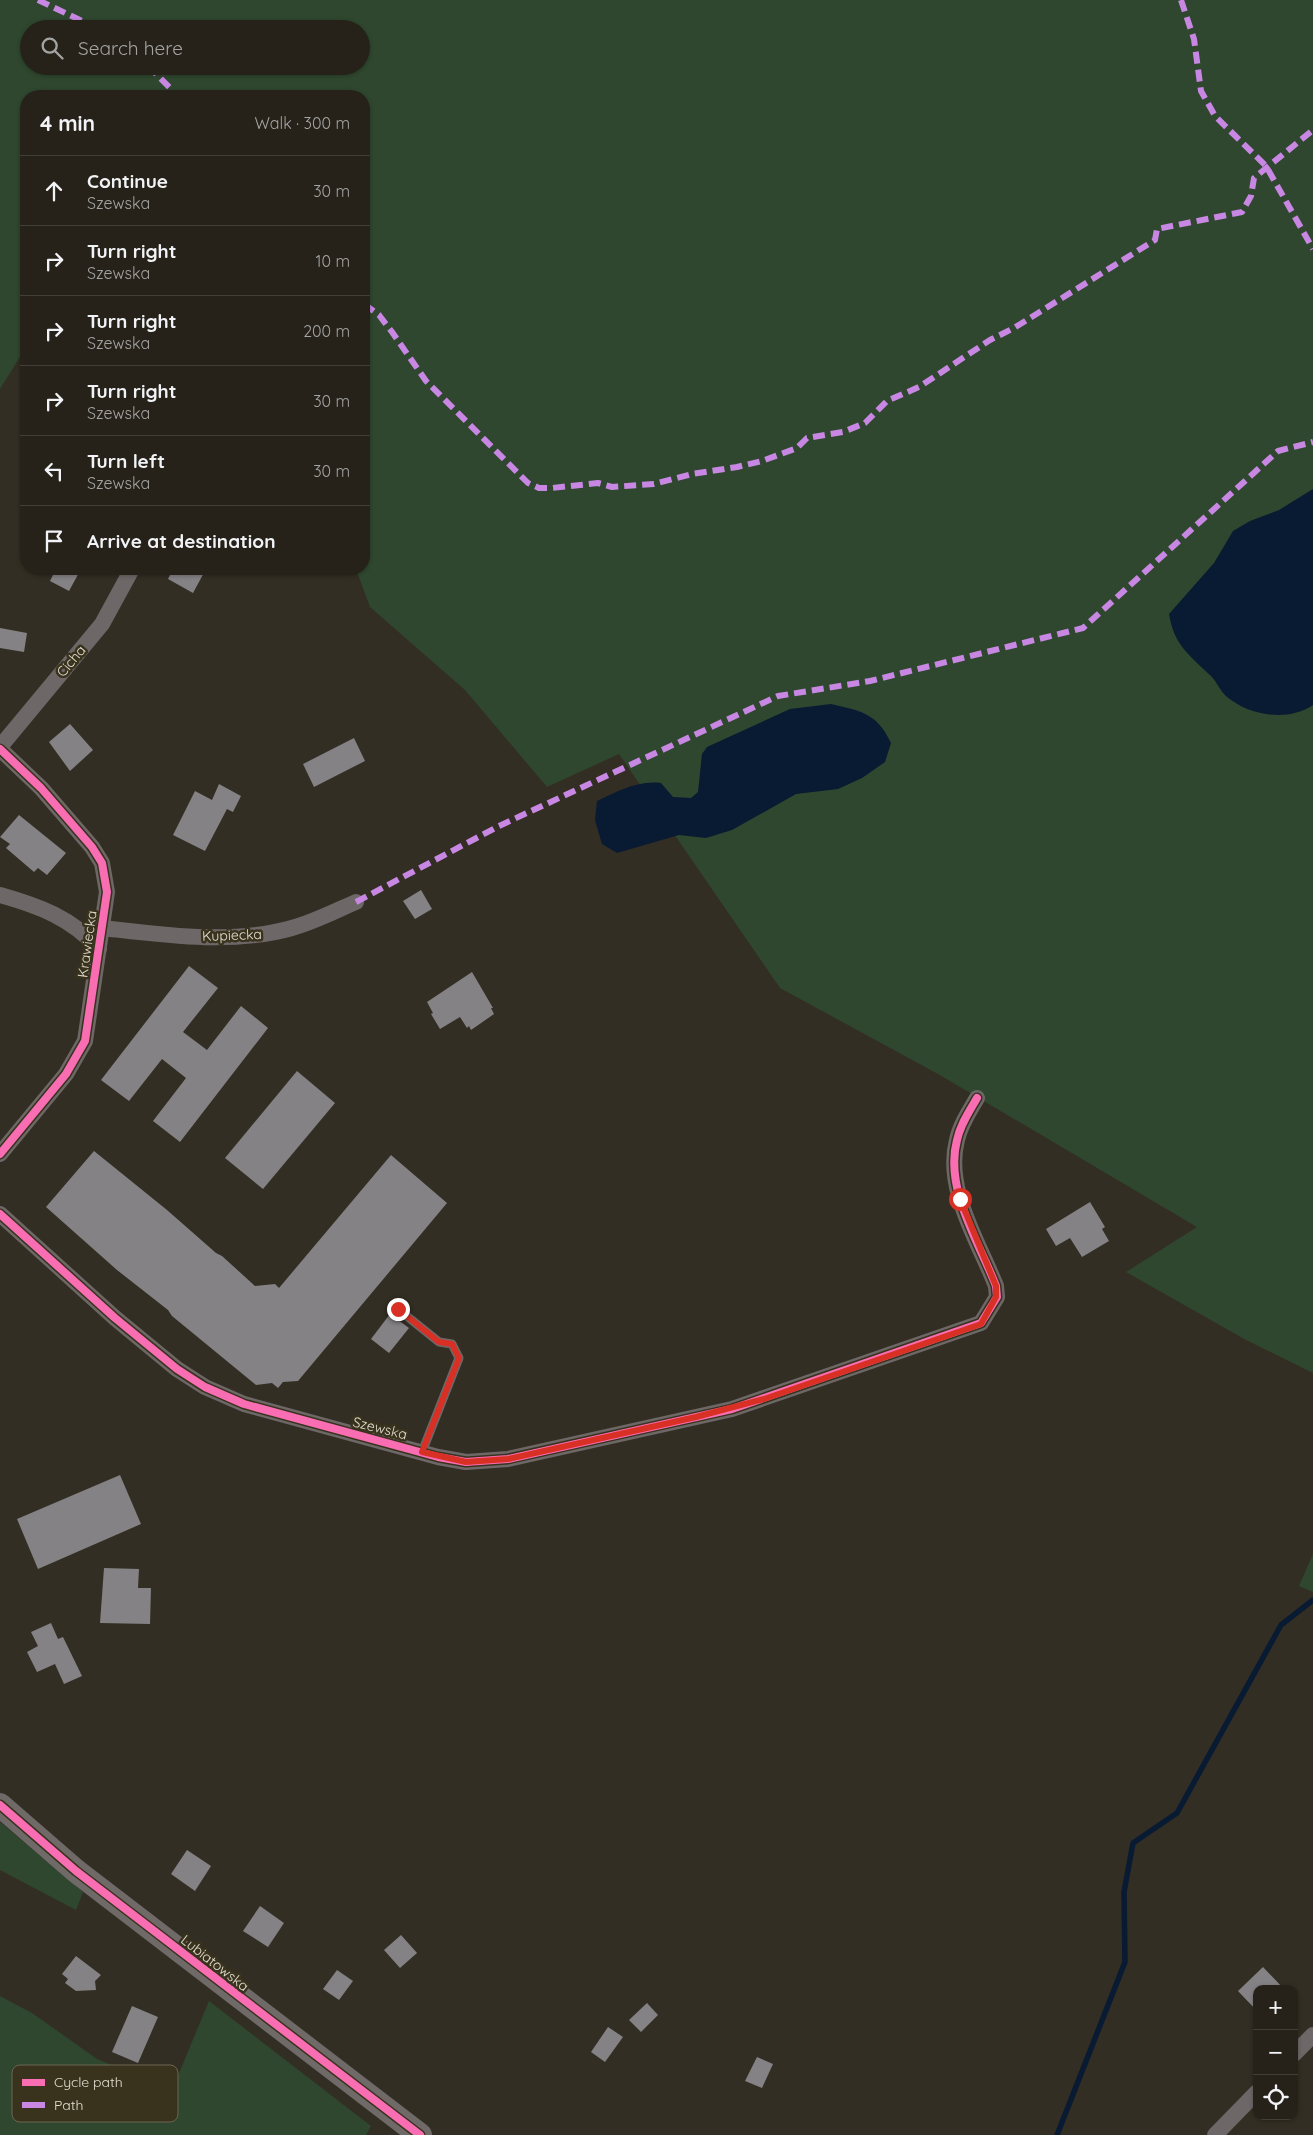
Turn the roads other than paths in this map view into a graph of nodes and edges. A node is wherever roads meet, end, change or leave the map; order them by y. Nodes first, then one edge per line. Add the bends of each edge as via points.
1 (129, 575) edge
2 (0, 748) edge
3 (0, 895) edge
4 (356, 902) dead end
5 (103, 928) junction
6 (99, 949) junction
7 (977, 1098) dead end
8 (0, 1154) edge
9 (0, 1214) edge
10 (398, 1309) dead end
11 (422, 1452) junction
12 (0, 1806) edge
13 (1313, 2035) edge
14 (1298, 2050) edge
15 (1253, 2096) edge
16 (420, 2135) edge
17 (1215, 2135) edge

1 - 2 street, Cicha via 102,624
2 - 5 street, Krawiecka via 80,832 102,863 107,892
3 - 6 street via 46,909 63,918
4 - 5 street, Kupiecka via 293,928 257,936 174,936
5 - 6 street, Krawiecka
6 - 8 street, Krawiecka via 86,1041 66,1074
7 - 11 street, Szewska via 956,1141 955,1170 960,1199 996,1286 996,1297 981,1324 764,1399 696,1417 508,1459 466,1462
9 - 11 street, Szewska via 122,1324 177,1369 205,1387 252,1406
10 - 11 lane, Szewska via 439,1342 452,1344 459,1358
12 - 16 street, Lubiatowska via 76,1872
13 - 14 street
15 - 17 street

